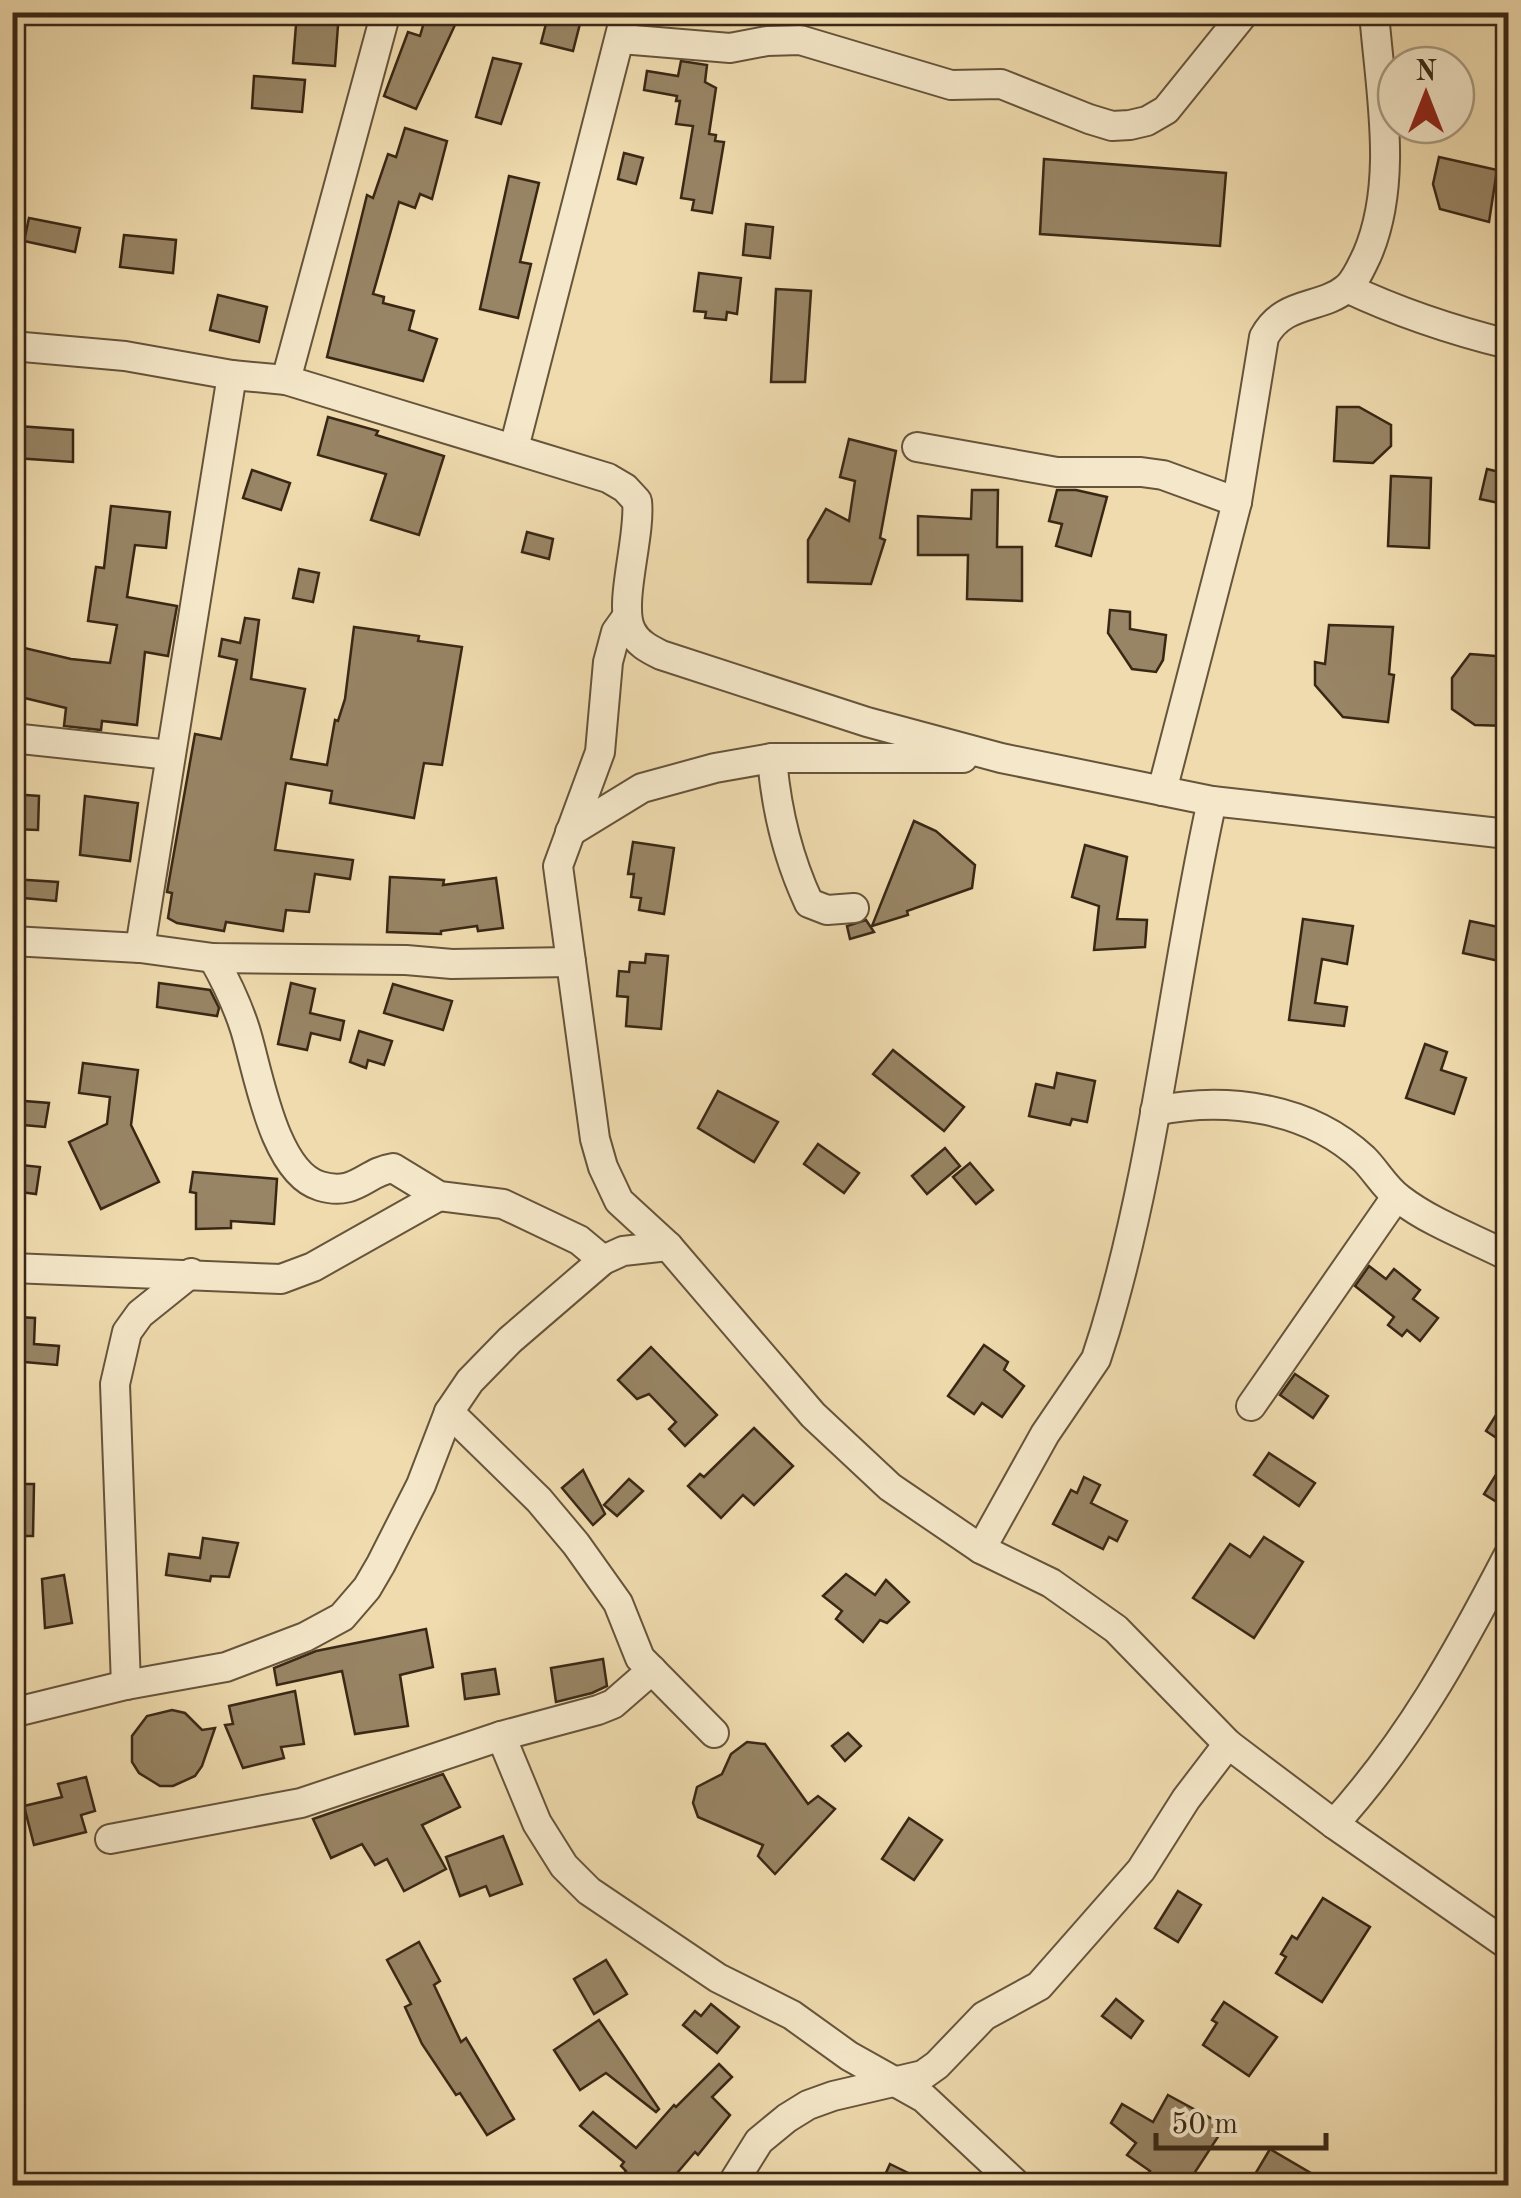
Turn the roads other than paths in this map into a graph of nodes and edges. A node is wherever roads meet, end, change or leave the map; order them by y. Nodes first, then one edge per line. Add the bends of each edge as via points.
1 (386, 12) edge
2 (1245, 12) edge
3 (1374, 12) edge
4 (623, 26) edge
5 (1347, 288) junction
6 (1508, 344) edge
7 (12, 346) edge
8 (232, 375) junction
9 (286, 380) junction
10 (514, 448) junction
11 (917, 448) dead end
12 (1237, 502) junction
13 (626, 618) junction
14 (12, 738) edge
15 (170, 755) junction
16 (772, 758) junction
17 (1000, 758) junction
18 (1162, 791) junction
19 (1212, 800) junction
20 (570, 832) junction
21 (1508, 834) edge
22 (854, 908) dead end
23 (12, 941) edge
24 (140, 948) junction
25 (213, 958) junction
26 (570, 962) junction
27 (1155, 1111) junction
28 (439, 1196) junction
29 (1396, 1197) junction
30 (668, 1246) junction
31 (1508, 1256) edge
32 (603, 1260) junction
33 (12, 1268) edge
34 (191, 1273) junction
35 (1251, 1406) dead end
36 (449, 1412) junction
37 (981, 1549) junction
38 (1508, 1556) edge
39 (652, 1670) junction
40 (126, 1686) junction
41 (12, 1713) edge
42 (714, 1733) dead end
43 (502, 1736) junction
44 (1228, 1744) junction
45 (1334, 1824) junction
46 (110, 1838) dead end
47 (1508, 1945) edge
48 (900, 2083) junction
49 (731, 2186) edge
50 (1018, 2186) edge

1 - 9 street
2 - 4 street via 1166,110 1148,121 1112,126 1000,84 951,85 800,40 730,48
3 - 5 street via 1386,170 1376,233
4 - 10 street
5 - 6 street via 1400,314
5 - 12 street via 1272,321
7 - 8 street
8 - 9 street
8 - 15 street
9 - 10 street
10 - 13 street via 608,478 638,501
11 - 12 street via 1058,472 1163,475
12 - 18 street
13 - 17 street via 632,634 661,656
13 - 20 street via 608,662 600,752
14 - 15 street
15 - 24 street
16 - 17 street
16 - 20 street via 642,788
16 - 22 street via 787,842 810,904
17 - 18 street
18 - 19 street
19 - 21 street
19 - 27 street
20 - 26 street via 558,866
23 - 24 street
24 - 25 street
25 - 26 street
25 - 28 street via 234,996 280,1146 298,1171 318,1186 343,1188 393,1168
26 - 30 street via 603,1167 619,1201
27 - 29 street via 1222,1103 1301,1122 1363,1158
27 - 37 street via 1096,1359
28 - 32 street via 503,1204 579,1240
28 - 34 street via 293,1276
29 - 31 street
29 - 35 street
30 - 32 street via 622,1250
30 - 37 street via 813,1415 890,1486
32 - 36 street via 510,1340
33 - 34 street
34 - 40 street via 127,1332 115,1384
36 - 39 street via 576,1544 618,1603 640,1658
36 - 40 street via 381,1564 342,1617 226,1667
37 - 44 street via 1051,1582 1116,1630
38 - 45 street via 1436,1691
39 - 42 street
39 - 43 street via 613,1704
40 - 41 street
43 - 46 street via 301,1802
43 - 48 street via 537,1824 589,1891 718,1978
44 - 45 street
44 - 48 street via 1141,1870 1057,1970 984,2016 938,2065
45 - 47 street
48 - 49 street via 808,2106 758,2141
48 - 50 street

